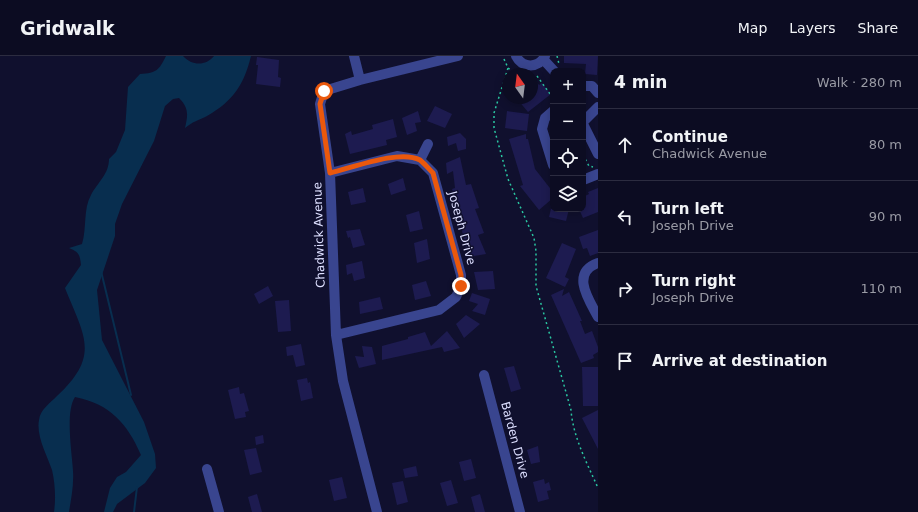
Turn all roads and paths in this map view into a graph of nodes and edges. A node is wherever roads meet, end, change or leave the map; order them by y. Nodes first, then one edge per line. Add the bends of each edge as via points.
1 (354, 56) edge
2 (458, 56) edge
3 (516, 56) edge
4 (544, 58) edge
5 (504, 59) dead end
6 (508, 68) edge
7 (552, 68) edge
8 (538, 76) edge
9 (360, 80) junction
10 (586, 86) edge
11 (502, 87) edge
12 (598, 93) edge
13 (550, 94) edge
14 (598, 107) edge
15 (550, 114) edge
16 (586, 120) edge
17 (586, 129) edge
18 (428, 144) dead end
19 (598, 154) edge
20 (550, 155) edge
21 (420, 160) junction
22 (586, 160) edge
23 (597, 172) edge
24 (330, 173) junction
25 (586, 178) edge
26 (598, 263) edge
27 (598, 317) edge
28 (336, 335) junction
29 (484, 375) dead end
30 (207, 469) dead end
31 (598, 488) edge
32 (219, 512) edge
33 (377, 512) edge
34 (520, 512) edge

1 - 9 street
2 - 9 street, Chadwick Avenue
3 - 4 street via 520,62 530,66
4 - 7 street
5 - 6 path
8 - 13 path
9 - 24 street, Chadwick Avenue via 324,91 320,104
10 - 12 street via 592,86
11 - 31 path via 494,113 494,128 508,179 534,238 536,286 572,410 572,422
14 - 16 street
15 - 20 street via 545,118 542,129
17 - 19 street
18 - 21 street
21 - 24 street via 397,156
21 - 28 street, Joseph Drive via 433,173 461,275 461,286 456,297 439,310
22 - 23 path
23 - 25 street
24 - 28 street, Chadwick Avenue
26 - 27 street via 586,271 582,281
28 - 33 street, Chadwick Avenue via 343,381
29 - 34 street, Barden Drive
30 - 32 street

